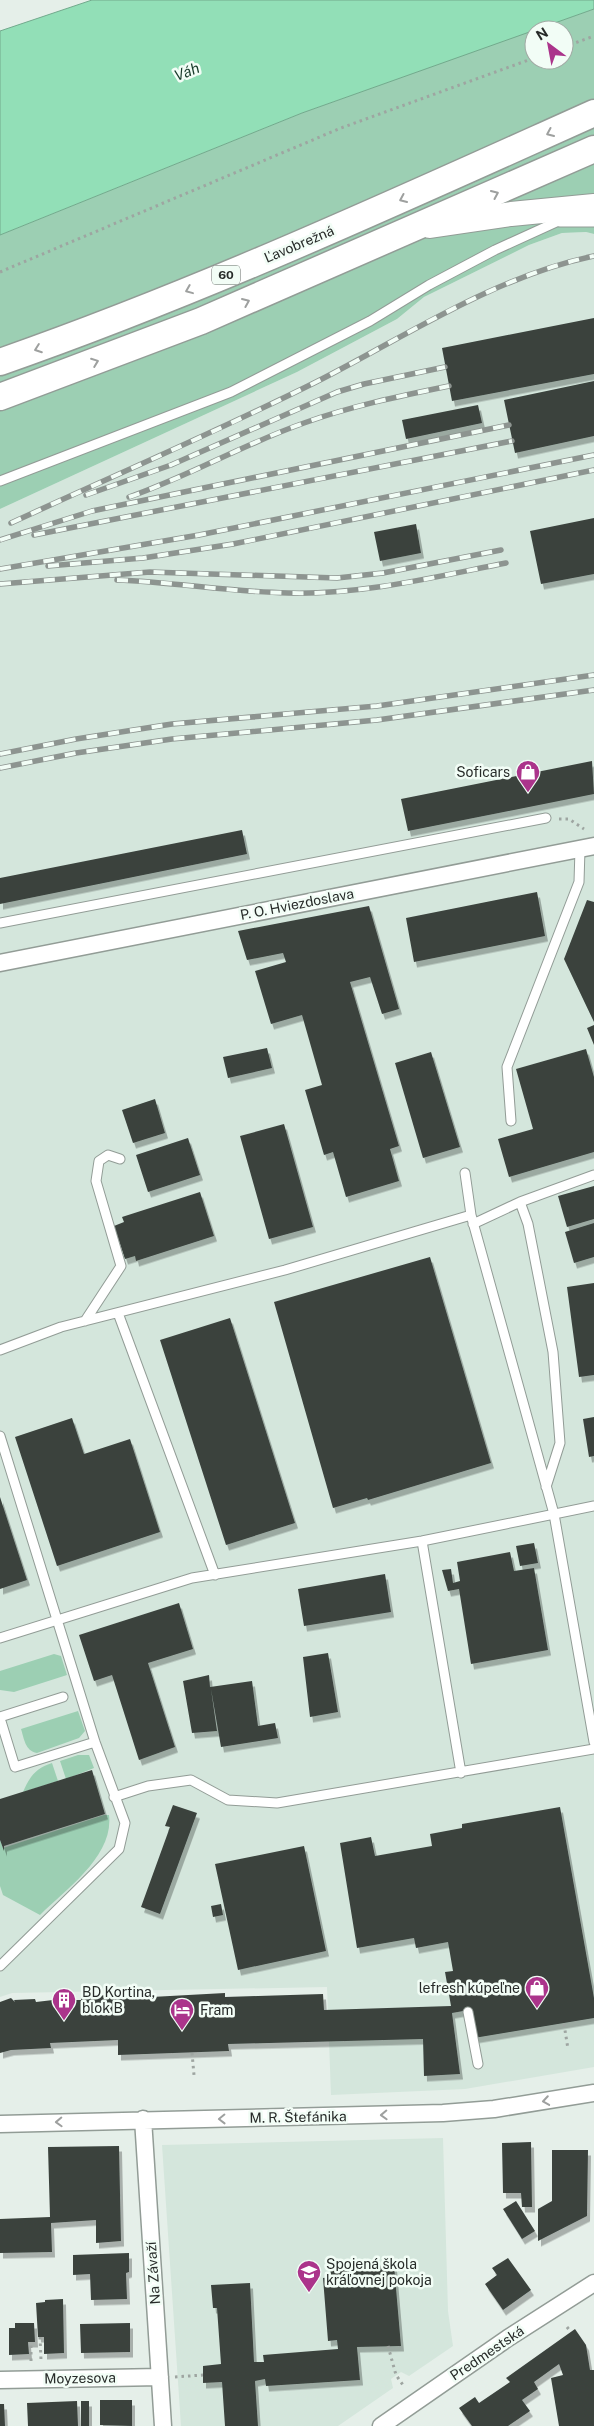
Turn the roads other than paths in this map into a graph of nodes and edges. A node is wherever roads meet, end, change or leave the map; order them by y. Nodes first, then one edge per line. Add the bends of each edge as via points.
1 (594, 114) edge
2 (594, 150) edge
3 (594, 206) edge
4 (594, 222) edge
5 (418, 228) junction
6 (0, 362) edge
7 (0, 397) edge
8 (0, 481) edge
9 (546, 818) road end
10 (588, 847) edge
11 (0, 923) edge
12 (0, 963) edge
13 (511, 1121) dead end
14 (120, 1159) dead end
15 (465, 1173) dead end
16 (594, 1175) edge
17 (520, 1202) junction
18 (472, 1220) junction
19 (118, 1313) junction
20 (85, 1321) junction
21 (0, 1350) edge
22 (0, 1436) edge
23 (3, 1455) edge
24 (546, 1487) junction
25 (594, 1506) edge
26 (554, 1514) junction
27 (422, 1541) junction
28 (215, 1575) junction
29 (58, 1620) junction
30 (0, 1638) edge
31 (63, 1697) dead end
32 (0, 1718) edge
33 (95, 1742) junction
34 (594, 1742) edge
35 (594, 1750) edge
36 (461, 1773) junction
37 (114, 1798) junction
38 (0, 1966) edge
39 (468, 2012) dead end
40 (478, 2064) dead end
41 (594, 2093) edge
42 (144, 2119) junction
43 (0, 2124) edge
44 (594, 2283) edge
45 (167, 2377) junction
46 (0, 2380) edge
47 (163, 2426) edge
48 (381, 2426) edge

1 -> 6 main road, Ľavobrežná / 60 via 187,292
5 -> 2 main road, 60
3 - 5 main road
4 - 8 lane via 562,220 525,235 429,285 370,322 231,392
7 -> 5 main road, 60 via 201,321
9 - 11 lane
10 - 12 street, P. O. Hviezdoslava
10 - 13 lane via 579,882 507,1067
14 - 20 lane via 108,1155 99,1160 96,1181 121,1266
15 - 18 lane
16 - 17 lane
17 - 18 lane
17 - 24 lane via 528,1224 553,1352 560,1443
18 - 19 lane
18 - 24 lane
19 - 20 lane
19 - 28 lane
20 - 21 lane
22 - 23 lane
23 - 29 lane
24 - 26 lane
25 - 26 lane
26 - 27 lane
26 - 34 lane
27 - 28 lane
27 - 36 lane
28 - 29 lane via 192,1578
29 - 30 lane
29 - 33 lane
31 - 32 lane
32 - 33 lane via 15,1767
33 - 37 lane
35 - 36 lane
36 - 37 lane via 277,1802 228,1800 192,1780 148,1786
37 - 38 lane via 125,1824 119,1849
39 - 40 lane
41 -> 42 street, M. R. Štefánika via 443,2113
42 -> 43 street, M. R. Štefánika
42 - 45 street, Na Závaží
44 - 48 street, Predmestská
45 - 46 street, Moyzesova
45 - 47 street, Na Závaží

